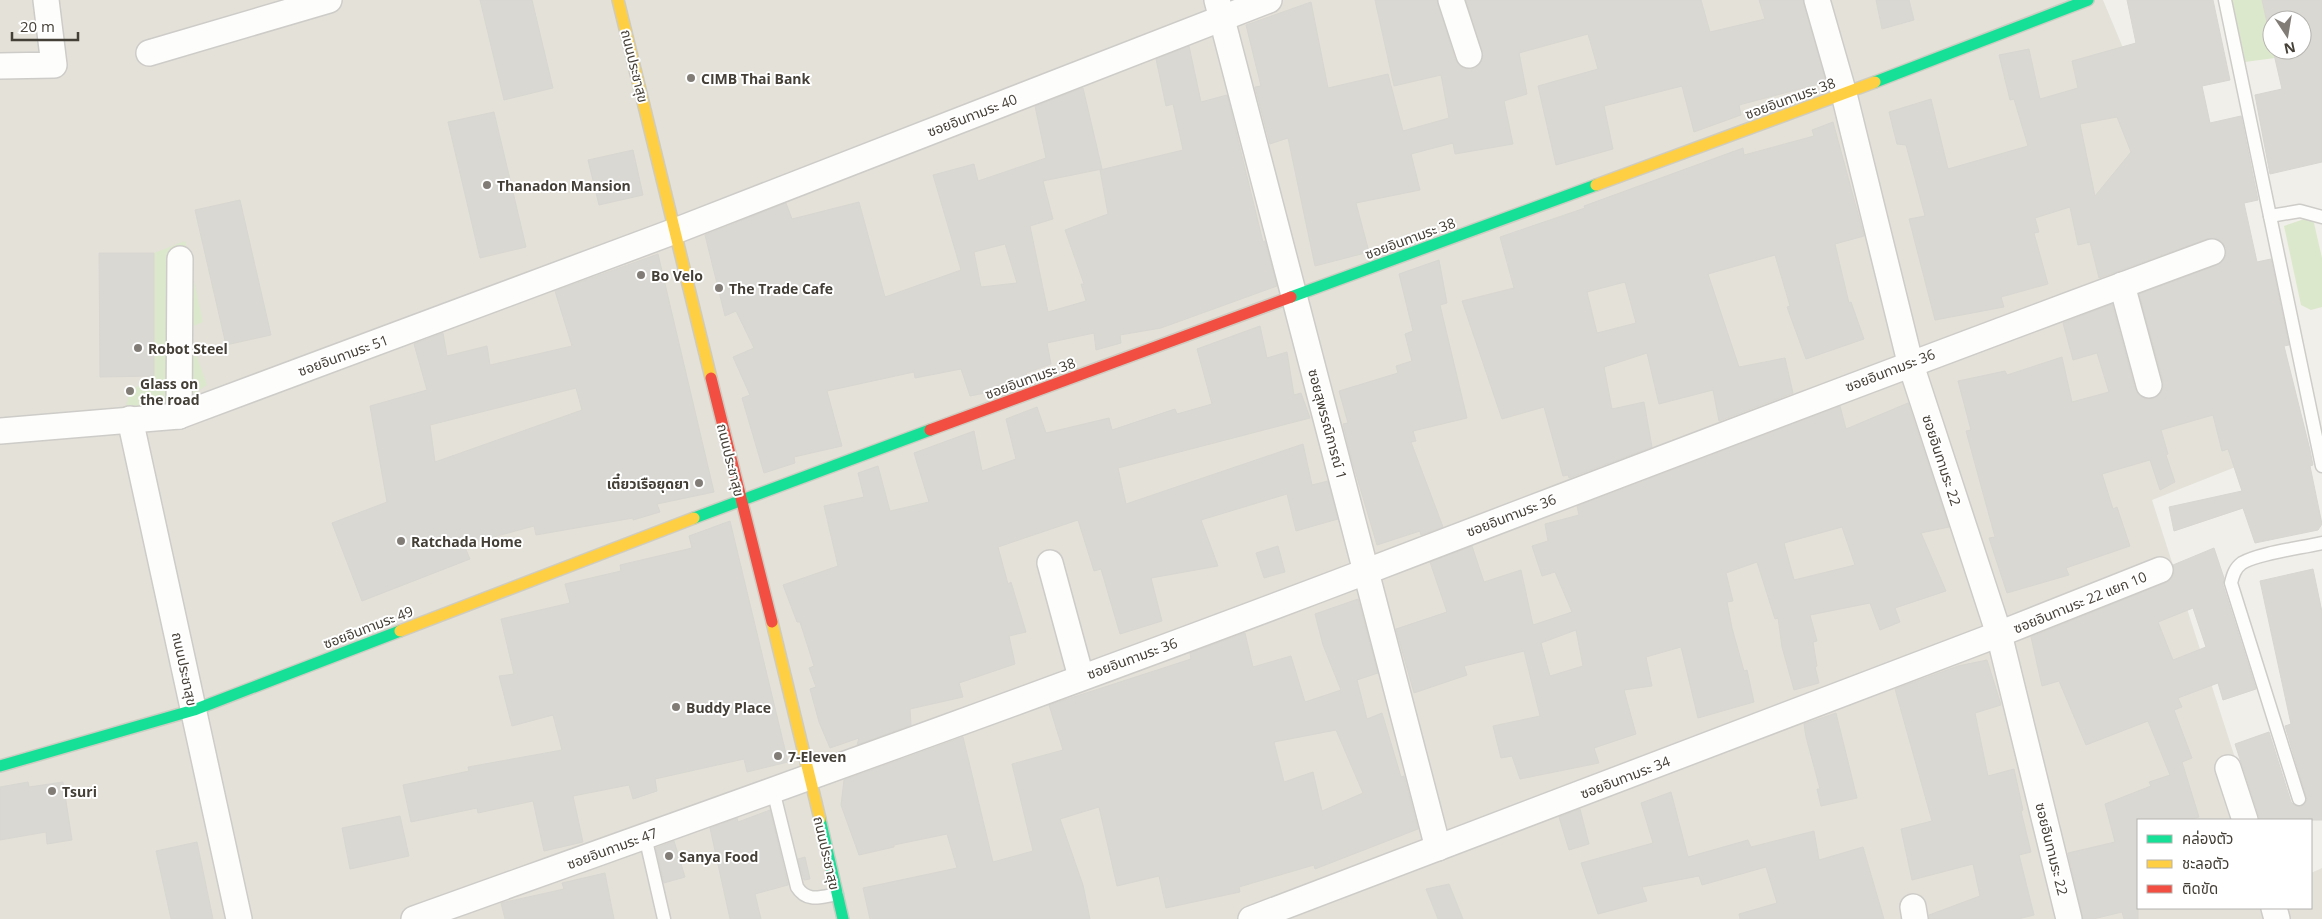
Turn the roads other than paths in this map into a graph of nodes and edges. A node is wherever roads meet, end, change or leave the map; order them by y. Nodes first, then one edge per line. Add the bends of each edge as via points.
1 (46, 0) edge
2 (329, 0) edge
3 (618, 0) edge
4 (1269, 0) edge
5 (1451, 0) edge
6 (1818, 0) edge
7 (2088, 0) edge
8 (2225, 0) edge
9 (1219, 9) edge
10 (149, 53) dead end
11 (1469, 55) dead end
12 (0, 66) edge
13 (1844, 94) junction
14 (2320, 214) edge
15 (2270, 216) junction
16 (675, 231) junction
17 (2212, 252) dead end
18 (180, 260) dead end
19 (2122, 285) junction
20 (1294, 296) junction
21 (1910, 362) junction
22 (2149, 385) dead end
23 (179, 416) junction
24 (130, 419) junction
25 (0, 431) edge
26 (2322, 466) edge
27 (740, 500) junction
28 (2322, 543) edge
29 (1050, 563) dead end
30 (2160, 570) dead end
31 (1366, 572) junction
32 (1999, 634) junction
33 (1081, 677) junction
34 (194, 710) junction
35 (0, 766) edge
36 (2228, 768) dead end
37 (810, 777) junction
38 (773, 790) junction
39 (2299, 799) dead end
40 (2245, 819) edge
41 (645, 836) junction
42 (1438, 848) junction
43 (837, 894) junction
44 (239, 919) edge
45 (414, 919) edge
46 (664, 919) edge
47 (843, 919) edge
48 (1251, 919) edge
49 (2069, 919) edge

1 - 12 street via 54,65
2 - 10 street
3 - 16 street, ถนนประชาสุข
4 - 9 street, ซอยอินทามระ 40
5 - 11 street
6 - 13 street, ซอยอินทามระ 22
7 - 13 street, ซอยอินทามระ 38
8 - 15 lane
9 - 16 street, ซอยอินทามระ 40
9 - 20 street, ซอยสุพรรณิการณ์ 1
13 - 20 street, ซอยอินทามระ 38
13 - 21 street, ซอยอินทามระ 22
14 - 15 lane via 2300,210
15 - 26 lane
16 - 23 street, ซอยอินทามระ 51
16 - 27 street, ถนนประชาสุข
17 - 19 street, ซอยอินทามระ 36
18 - 23 street
19 - 21 street, ซอยอินทามระ 36
19 - 22 street
20 - 27 street, ซอยอินทามระ 38
20 - 31 street, ซอยสุพรรณิการณ์ 1
21 - 31 street, ซอยอินทามระ 36
21 - 32 street, ซอยอินทามระ 22
23 - 24 street, ซอยอินทามระ 51
24 - 25 street, ซอยอินทามระ 51
24 - 34 street, ถนนประชาสุข
27 - 34 street, ซอยอินทามระ 49
27 - 37 street, ถนนประชาสุข
28 - 39 lane via 2242,564 2234,571 2231,583
29 - 33 street
30 - 32 street, ซอยอินทามระ 22 แยก 10
31 - 33 street, ซอยอินทามระ 36
31 - 42 street, ซอยสุพรรณิการณ์ 1
32 - 42 street, ซอยอินทามระ 34
32 - 49 street, ซอยอินทามระ 22
33 - 37 street, ซอยอินทามระ 36
34 - 35 street, ซอยอินทามระ 49
34 - 44 street, ถนนประชาสุข
36 - 40 street
37 - 38 street, ซอยอินทามระ 47
37 - 43 street, ถนนประชาสุข
38 - 41 street, ซอยอินทามระ 47
38 - 43 lane via 797,887 811,899
41 - 45 street, ซอยอินทามระ 47
41 - 46 lane
42 - 48 street, ซอยอินทามระ 34
43 - 47 street, ถนนประชาสุข

